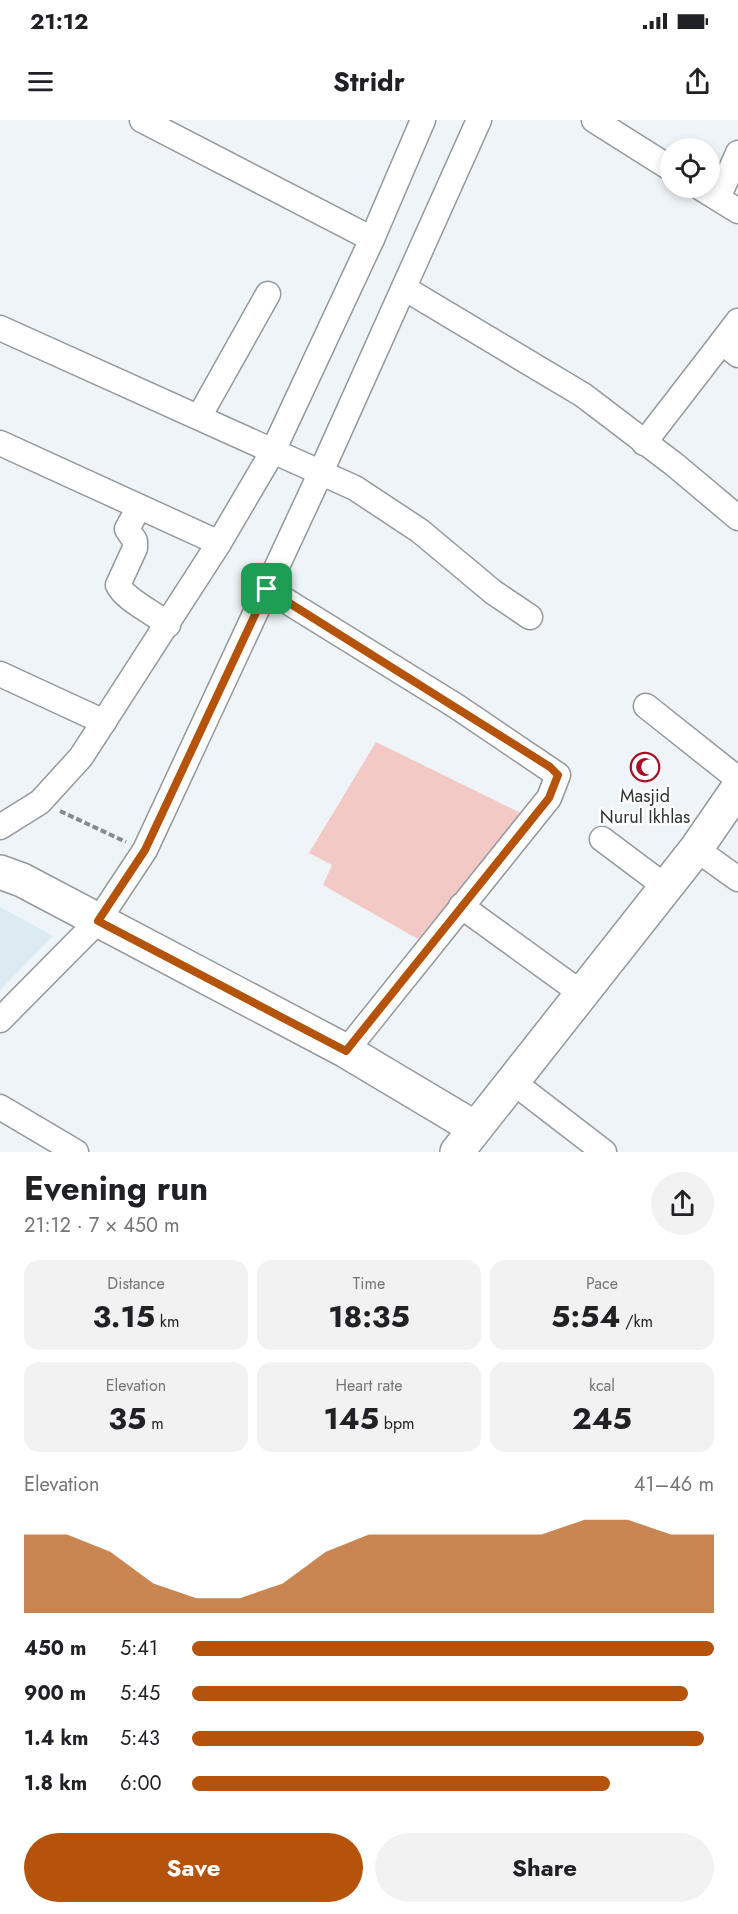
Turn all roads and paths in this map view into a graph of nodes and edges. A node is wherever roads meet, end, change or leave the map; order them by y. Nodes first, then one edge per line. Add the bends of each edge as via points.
1 (142, 120) edge
2 (423, 120) edge
3 (479, 120) edge
4 (594, 120) edge
5 (738, 153) edge
6 (660, 162) edge
7 (720, 179) edge
8 (718, 198) edge
9 (738, 211) edge
10 (372, 239) junction
11 (404, 288) junction
12 (268, 294) dead end
13 (738, 321) edge
14 (0, 328) edge
15 (730, 348) edge
16 (199, 417) junction
17 (0, 443) edge
18 (644, 443) junction
19 (273, 451) junction
20 (321, 472) junction
21 (139, 507) junction
22 (738, 518) edge
23 (219, 543) junction
24 (267, 589) junction
25 (530, 617) dead end
26 (168, 625) junction
27 (0, 674) edge
28 (646, 706) dead end
29 (104, 722) junction
30 (738, 779) edge
31 (738, 788) edge
32 (40, 802) junction
33 (0, 827) edge
34 (602, 839) dead end
35 (696, 849) junction
36 (145, 850) junction
37 (0, 872) edge
38 (738, 879) edge
39 (666, 887) junction
40 (461, 906) junction
41 (98, 921) junction
42 (581, 993) junction
43 (0, 1020) edge
44 (346, 1051) junction
45 (513, 1082) junction
46 (0, 1107) edge
47 (466, 1140) edge
48 (76, 1152) edge
49 (604, 1152) edge

1 - 10 street
2 - 10 street
3 - 11 street
4 - 6 street
5 - 7 street
8 - 9 street
10 - 19 street
11 - 18 street via 583,395
11 - 20 street
12 - 16 street
13 - 15 street
14 - 16 street
15 - 18 street
16 - 19 street
17 - 21 street
18 - 22 street
19 - 20 street
19 - 23 street
20 - 24 street
20 - 25 street via 355,488 420,531
21 - 23 street
21 - 26 street via 127,529 135,548 118,585
23 - 26 street
24 - 36 street
24 - 40 street via 556,771 549,798
26 - 29 street
27 - 29 street
28 - 30 street
29 - 32 street via 81,757
31 - 35 main road
32 - 33 street
32 - 36 path
34 - 39 street
35 - 38 street
35 - 39 main road
36 - 41 street
37 - 41 main road
39 - 42 main road
40 - 42 street
40 - 44 street
41 - 43 street
41 - 44 main road
42 - 45 main road
44 - 47 main road
45 - 47 main road
45 - 49 street
46 - 48 street

